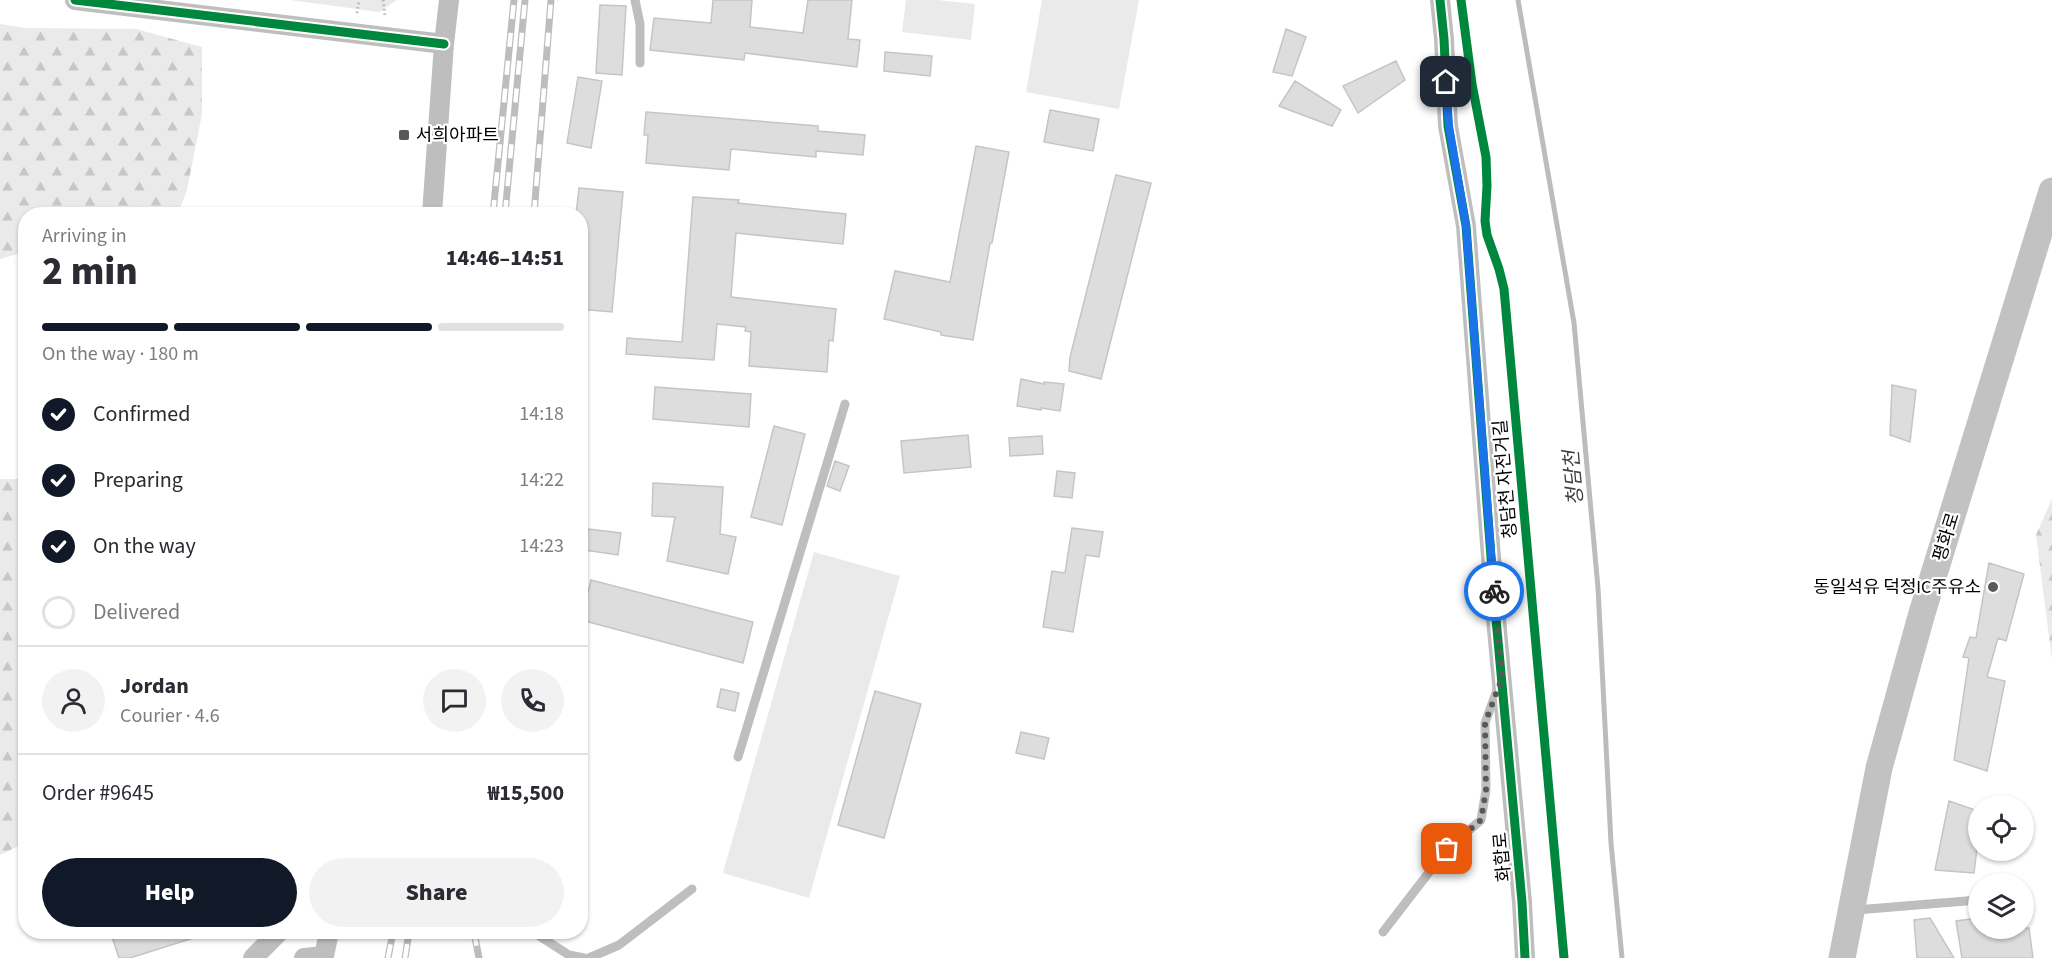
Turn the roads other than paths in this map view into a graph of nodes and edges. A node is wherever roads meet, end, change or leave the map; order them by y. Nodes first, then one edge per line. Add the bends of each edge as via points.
1 (75, 0) edge
2 (449, 0) edge
3 (635, 0) edge
4 (1440, 0) edge
5 (444, 44) junction
6 (640, 63) dead end
7 (2052, 191) edge
8 (432, 207) edge
9 (844, 404) dead end
10 (1502, 678) junction
11 (738, 757) dead end
12 (692, 889) dead end
13 (1968, 901) edge
14 (1850, 910) junction
15 (1383, 932) dead end
16 (272, 939) edge
17 (328, 939) edge
18 (544, 939) edge
19 (324, 957) edge
20 (253, 958) edge
21 (304, 958) edge
22 (584, 958) edge
23 (589, 958) edge
24 (1525, 958) edge
25 (1842, 958) edge

1 - 5 street
2 - 5 street
3 - 6 lane via 640,24
4 - 10 street, 화합로 via 1449,126 1466,226
5 - 8 street
7 - 14 main road, 평화로 via 1922,613 1879,768
9 - 11 lane
10 - 15 lane via 1485,723 1486,790 1481,820 1447,849
10 - 24 street, 화합로
12 - 23 lane via 620,945
13 - 14 lane
14 - 25 main road, 평화로
16 - 20 street
17 - 19 street
18 - 22 lane via 569,955
19 - 21 street

